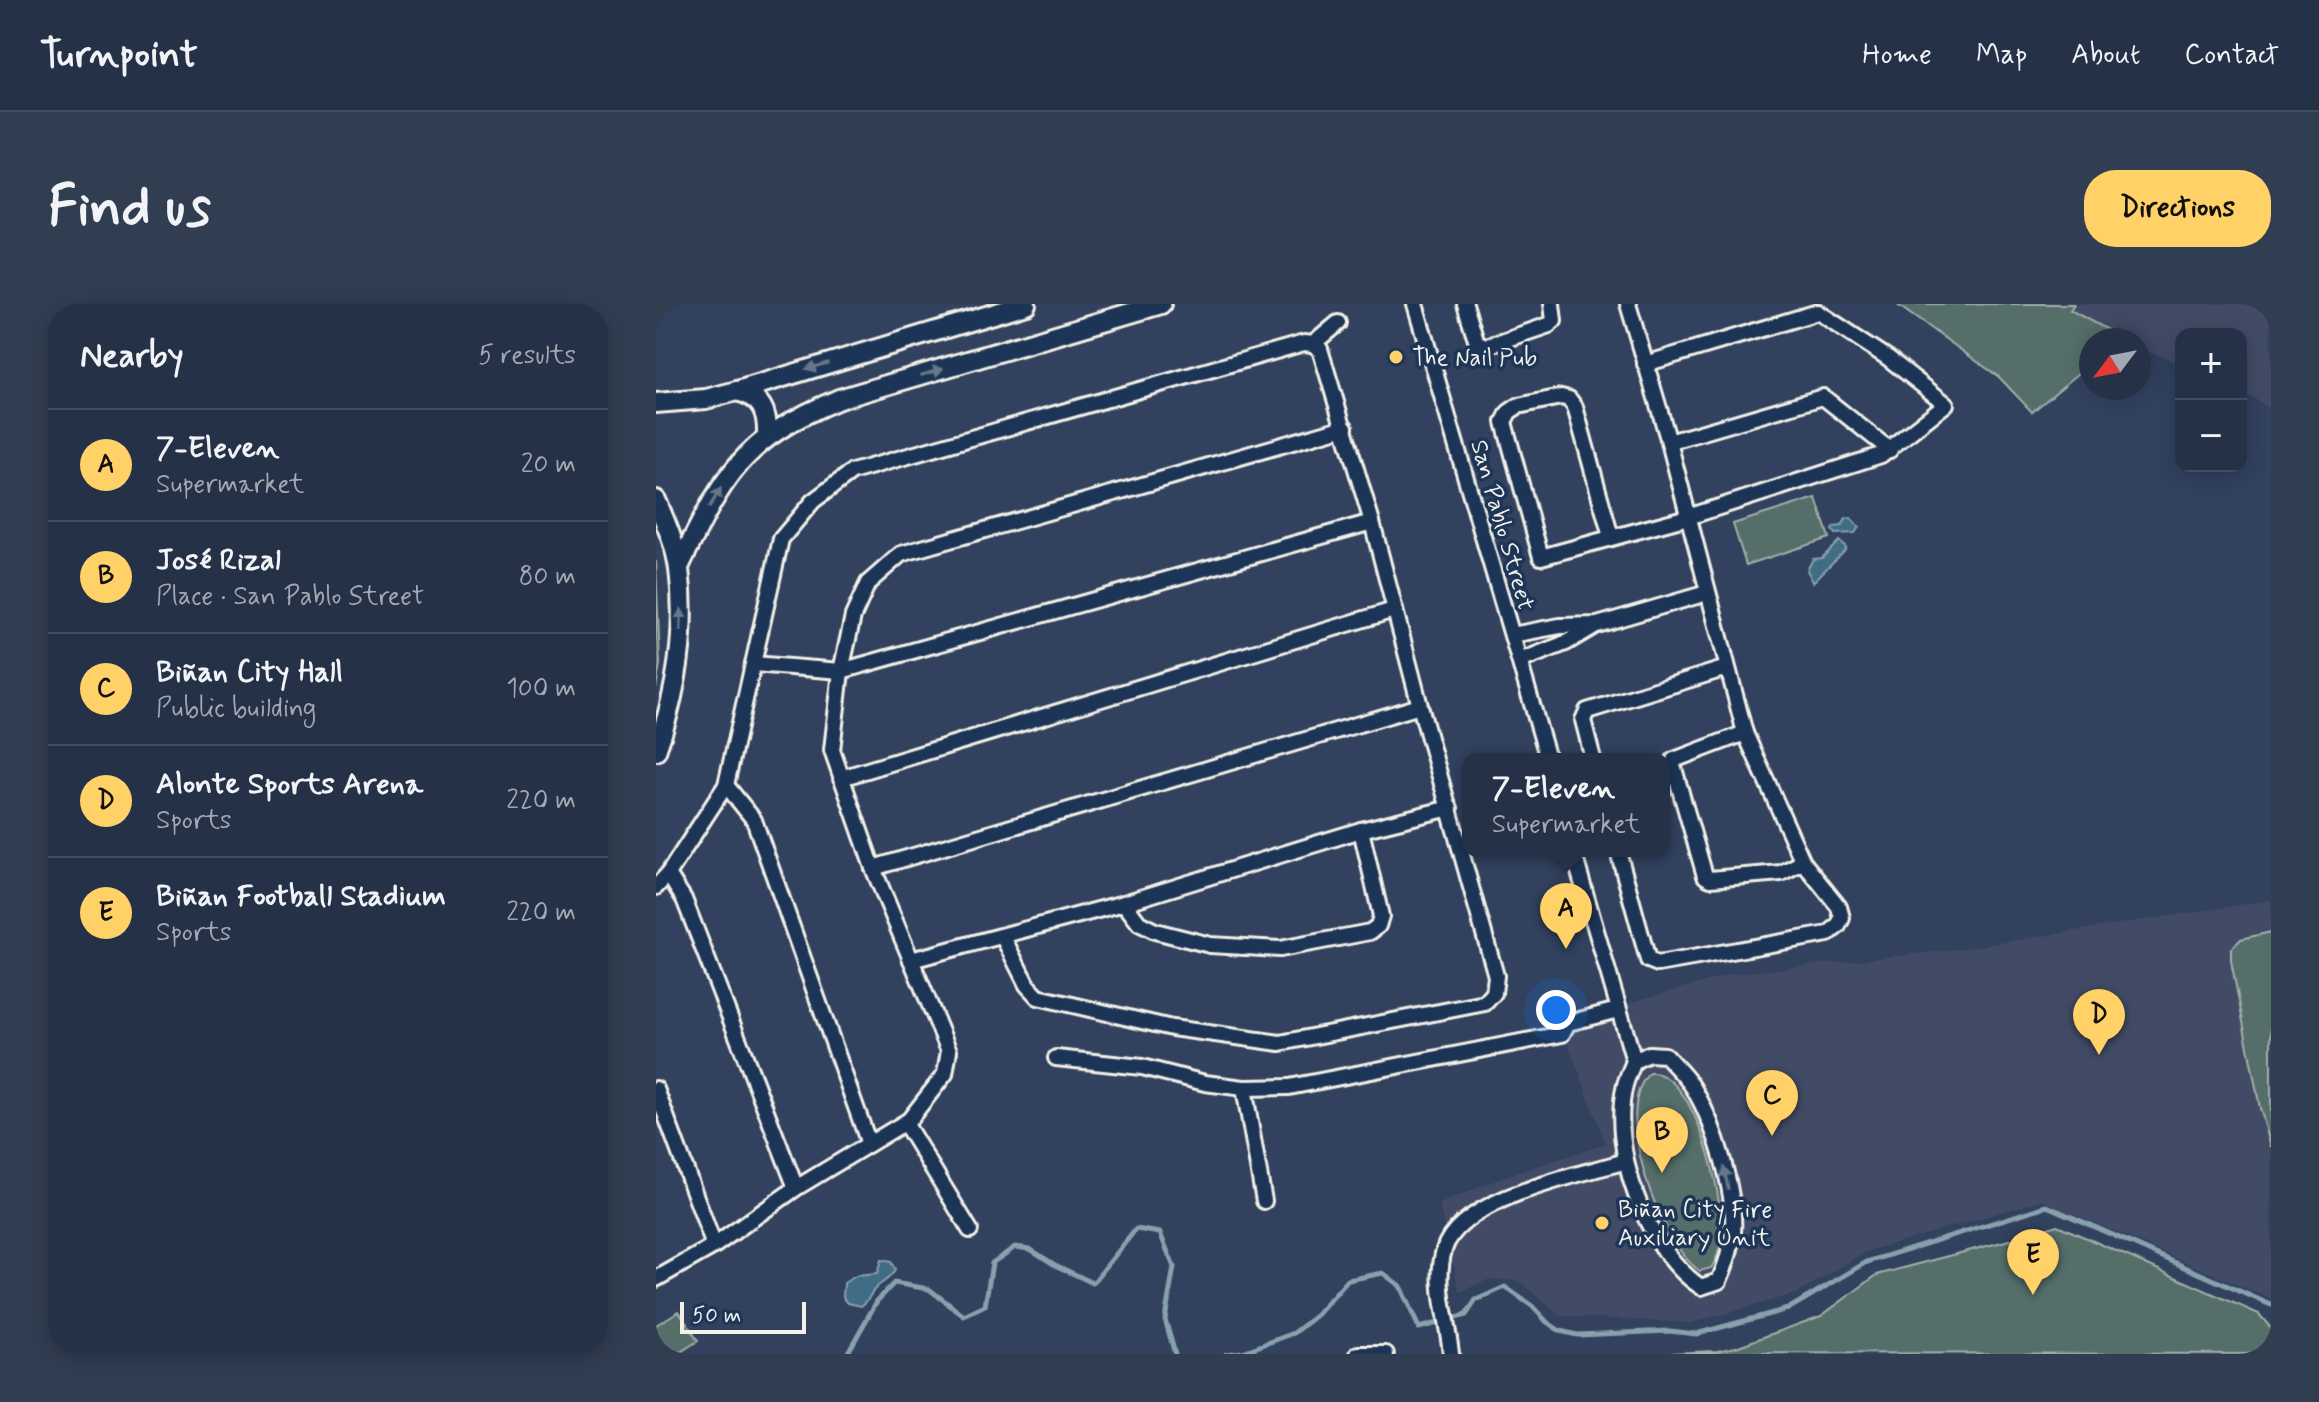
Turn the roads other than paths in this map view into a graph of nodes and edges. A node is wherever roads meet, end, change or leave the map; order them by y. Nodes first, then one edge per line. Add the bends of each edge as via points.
1 (1026, 304) edge
2 (1161, 304) edge
3 (1415, 304) edge
4 (1465, 304) edge
5 (1552, 304) edge
6 (1628, 304) edge
7 (1338, 323) dead end
8 (1313, 344) junction
9 (1645, 364) junction
10 (737, 391) junction
11 (656, 403) edge
12 (1345, 427) junction
13 (767, 437) junction
14 (1669, 442) junction
15 (1890, 450) junction
16 (656, 500) edge
17 (1688, 517) junction
18 (1372, 522) junction
19 (1611, 537) junction
20 (679, 567) junction
21 (1707, 593) junction
22 (1394, 610) junction
23 (1597, 625) junction
24 (1512, 635) junction
25 (1520, 661) junction
26 (753, 664) junction
27 (1727, 668) junction
28 (841, 671) junction
29 (1420, 706) junction
30 (1745, 733) junction
31 (656, 751) edge
32 (1546, 753) edge
33 (1591, 753) edge
34 (841, 778) junction
35 (726, 785) junction
36 (1450, 808) junction
37 (1361, 830) junction
38 (1462, 852) edge
39 (1463, 857) edge
40 (1575, 857) edge
41 (1620, 857) edge
42 (1803, 862) junction
43 (873, 868) junction
44 (668, 874) junction
45 (656, 887) edge
46 (1124, 903) junction
47 (1003, 937) junction
48 (911, 960) junction
49 (1618, 1010) junction
50 (1056, 1058) dead end
51 (1634, 1061) junction
52 (1244, 1088) junction
53 (656, 1089) edge
54 (905, 1123) junction
55 (869, 1144) junction
56 (1626, 1161) junction
57 (796, 1188) junction
58 (1264, 1201) dead end
59 (970, 1230) dead end
60 (714, 1246) junction
61 (656, 1279) edge
62 (1450, 1347) edge
63 (1358, 1354) edge
64 (1386, 1354) edge

1 -> 10 main road
13 -> 2 main road via 839,399
3 - 24 street, San Pablo Street
4 - 5 street via 1477,343 1487,346 1549,325 1554,321
6 - 9 street
7 - 8 street
8 - 12 street via 1320,349
8 - 26 street via 852,472 813,501 781,539
9 - 14 street
9 - 15 street via 1818,312 1946,404
10 - 11 main road
10 - 13 main road via 761,404 768,418
12 - 18 street
12 - 28 street via 901,554 868,583 853,616
20 -> 13 main road via 710,504 751,449
14 - 15 street via 1823,397
14 - 17 street
15 - 17 street
16 - 20 main road
17 - 19 street
17 - 21 street
18 - 22 street
18 - 28 street
19 - 19 street via 1569,399 1509,412 1504,422 1541,557
31 -> 20 main road via 678,676
21 - 23 street
21 - 27 street
22 - 29 street
22 - 34 street
23 - 24 street
23 - 25 street
24 - 25 street, San Pablo Street
25 - 32 street, San Pablo Street
26 - 28 street
26 - 35 street
27 - 30 street
27 - 33 street via 1587,711 1583,720
28 - 34 street via 832,750
29 - 36 street
29 - 43 street
30 - 42 street
30 - 42 street via 1674,760 1705,876 1781,873
34 - 43 street
35 - 44 street
35 - 55 street via 754,820
36 - 37 street
36 - 38 street
37 - 46 street
37 - 46 street via 1381,916 1370,932 1280,949 1210,945 1155,931 1139,923
39 - 47 street via 1496,976 1494,993 1485,1003 1280,1043 1172,1028 1038,997
40 - 49 street
41 - 42 street via 1648,960 1658,964 1828,934 1842,918 1839,907
43 - 48 street
44 - 45 street
44 - 57 street via 684,899
46 - 47 street
47 - 48 street
48 - 54 street via 949,1051 945,1074
49 - 51 street
49 - 52 street via 1568,1023 1562,1034 1292,1087
50 - 52 street via 1142,1067
51 - 56 street via 1624,1086
56 -> 51 street via 1635,1195 1669,1256 1701,1287 1719,1281 1733,1230 1713,1130 1693,1087 1665,1055 1649,1054
52 - 58 street
53 - 60 street
54 - 55 street
54 - 59 street
55 - 57 street
56 - 62 street via 1510,1196 1462,1225 1443,1253 1441,1298
57 - 60 street
60 - 61 street
63 - 64 street

